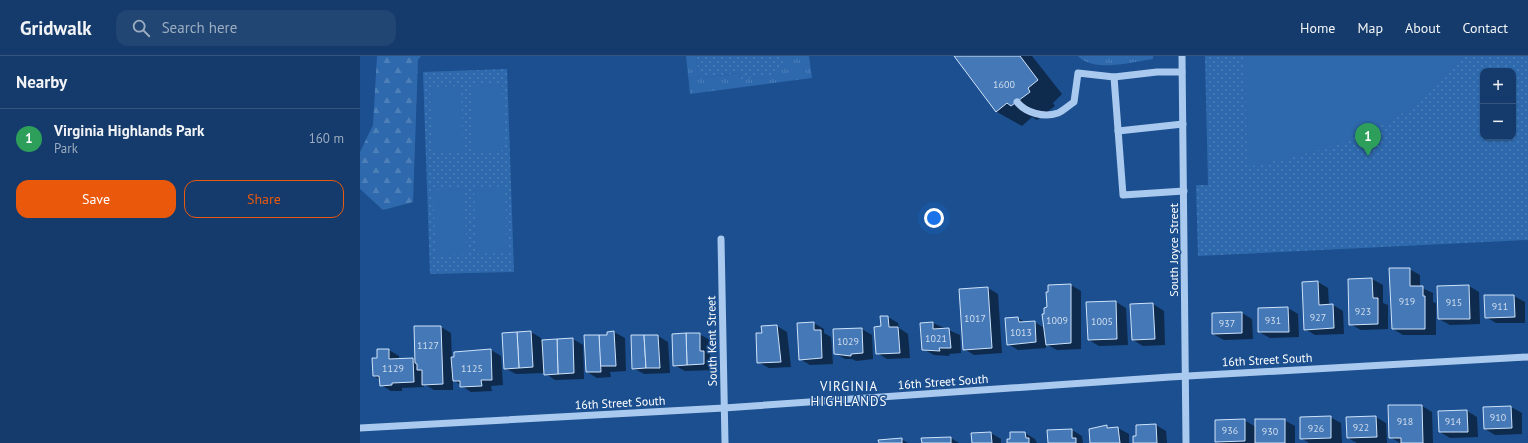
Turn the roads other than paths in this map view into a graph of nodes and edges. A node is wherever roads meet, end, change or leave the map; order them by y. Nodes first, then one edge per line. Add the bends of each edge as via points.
1 (1182, 56) edge
2 (1182, 72) junction
3 (1114, 77) junction
4 (1016, 102) dead end
5 (1184, 124) junction
6 (1118, 131) junction
7 (1184, 191) junction
8 (720, 239) dead end
9 (1528, 357) edge
10 (1185, 376) junction
11 (724, 408) junction
12 (360, 428) edge
13 (725, 443) edge
14 (1186, 443) edge

1 - 2 street, South Joyce Street
2 - 3 street
2 - 5 street, South Joyce Street
3 - 4 street via 1078,73 1074,102 1057,113 1038,115 1021,108
3 - 6 street
5 - 6 street
5 - 7 street, South Joyce Street
6 - 7 street via 1123,195
7 - 10 street, South Joyce Street
8 - 11 street, South Kent Street
9 - 10 street, 16th Street South
10 - 11 street, 16th Street South
10 - 14 street, South Joyce Street
11 - 12 street, 16th Street South
11 - 13 street, South Kent Street

